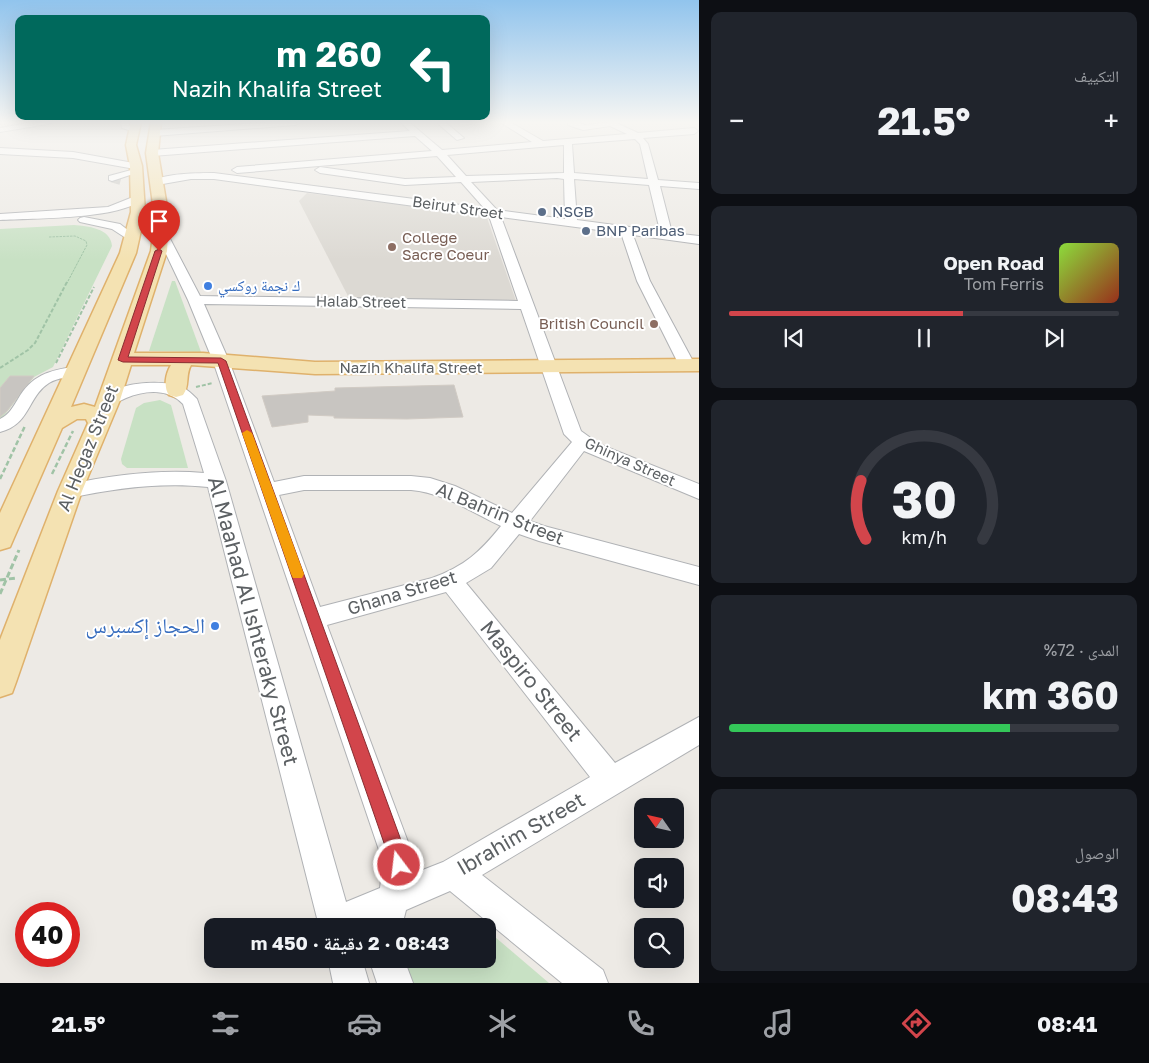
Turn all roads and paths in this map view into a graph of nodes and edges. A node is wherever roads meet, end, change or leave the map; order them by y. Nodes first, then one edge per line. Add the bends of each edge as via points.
1 (125, 168) edge
2 (140, 168) edge
3 (143, 168) edge
4 (149, 168) edge
5 (183, 168) edge
6 (191, 168) edge
7 (261, 168) edge
8 (319, 168) edge
9 (454, 168) edge
10 (569, 168) edge
11 (650, 168) edge
12 (257, 169) junction
13 (569, 176) junction
14 (112, 178) dead end
15 (463, 178) junction
16 (259, 182) junction
17 (654, 182) junction
18 (699, 186) edge
19 (104, 210) junction
20 (494, 213) junction
21 (1, 216) edge
22 (96, 221) junction
23 (571, 223) junction
24 (626, 231) junction
25 (162, 233) junction
26 (667, 236) junction
27 (49, 237) dead end
28 (132, 238) junction
29 (699, 240) edge
30 (98, 279) dead end
31 (195, 300) junction
32 (526, 305) junction
33 (106, 349) junction
34 (184, 359) junction
35 (693, 365) edge
36 (547, 366) junction
37 (0, 368) edge
38 (225, 370) junction
39 (74, 372) junction
40 (50, 376) junction
41 (177, 391) junction
42 (104, 411) junction
43 (28, 421) dead end
44 (52, 425) junction
45 (0, 426) edge
46 (74, 430) dead end
47 (582, 442) junction
48 (90, 444) junction
49 (66, 445) junction
50 (43, 446) junction
51 (80, 471) junction
52 (32, 472) junction
53 (53, 472) junction
54 (0, 479) edge
55 (49, 480) dead end
56 (216, 481) junction
57 (267, 490) junction
58 (70, 491) junction
59 (699, 492) edge
60 (516, 524) junction
61 (3, 528) edge
62 (19, 548) dead end
63 (699, 576) edge
64 (451, 581) junction
65 (0, 594) edge
66 (313, 619) junction
67 (0, 682) edge
68 (699, 730) edge
69 (611, 781) junction
70 (454, 873) junction
71 (390, 912) edge
72 (334, 918) edge
73 (365, 918) edge
74 (347, 968) edge
75 (390, 968) edge
76 (351, 983) edge
77 (395, 983) edge
78 (590, 983) edge

1 - 14 street
2 - 19 street via 126,206
3 - 28 main road, Al Hegaz Street
4 - 25 main road, Al Hegaz Street via 162,219
5 - 16 street, Beirut Street via 201,175
6 - 12 street via 204,172
7 - 12 street
8 - 15 street via 327,173 392,181
9 - 15 street, Ghinya Street
10 - 13 street
11 - 17 street
12 - 16 street via 250,176
13 - 15 street
13 - 17 street
13 - 23 street
15 - 20 street, Ghinya Street
16 - 20 street, Beirut Street
17 - 18 street
17 - 26 street
19 - 21 street
19 - 22 street via 107,216
20 - 23 street, Beirut Street
20 - 32 street, Ghinya Street
21 - 22 street
22 - 28 street via 121,228
23 - 24 street, Beirut Street
24 - 26 street, Beirut Street
24 - 35 street via 639,271
25 - 31 street
25 - 33 main road, Al Hegaz Street via 140,311
26 - 29 street, Beirut Street
27 - 37 path via 78,237 87,245 35,343
28 - 33 main road, Al Hegaz Street via 108,299
30 - 40 path
31 - 32 street, Halab Street
31 - 38 street
32 - 36 street, Ghinya Street
33 - 34 main road, Nazih Khalifa Street
33 - 39 main road, Al Hegaz Street
33 - 42 main road, Al Hegaz Street
34 - 38 main road, Nazih Khalifa Street
34 - 41 main road via 177,371
35 - 36 main road, Nazih Khalifa Street
36 - 38 main road, Nazih Khalifa Street
36 - 47 street, Ghinya Street via 569,428
38 - 41 path
38 - 57 street
39 - 40 street
39 - 44 main road, Al Hegaz Street
40 - 45 street via 31,390 12,420
41 - 42 street via 158,388 124,393
41 - 56 street, Al Maahad Al Ishteraky Street via 191,403
42 - 44 main road via 97,417 79,412 62,416
42 - 48 main road, Al Hegaz Street
43 - 54 path
44 - 50 main road, Al Hegaz Street
46 - 49 path
47 - 59 street, Ghinya Street
47 - 60 street, Ghana Street
48 - 49 path
48 - 51 main road, Al Hegaz Street
49 - 50 path
49 - 53 path
50 - 52 main road, Al Hegaz Street
51 - 53 path
51 - 58 main road, Al Hegaz Street
52 - 53 path
52 - 61 main road, Al Hegaz Street
53 - 55 path
56 - 58 street via 142,479
56 - 72 street, Al Maahad Al Ishteraky Street
57 - 60 street, Al Bahrin Street via 304,483 425,484
57 - 66 street
58 - 67 main road, Al Hegaz Street
60 - 63 street, Al Bahrin Street via 554,538
60 - 64 street, Ghana Street via 484,561
62 - 65 path
64 - 66 street, Ghana Street
64 - 69 street, Maspiro Street
66 - 71 street via 395,850 399,874
68 - 69 street, Ibrahim Street
69 - 70 street, Ibrahim Street
70 - 71 street, Ibrahim Street
70 - 78 street
71 - 73 street, Ibrahim Street
74 - 76 street
75 - 77 street

